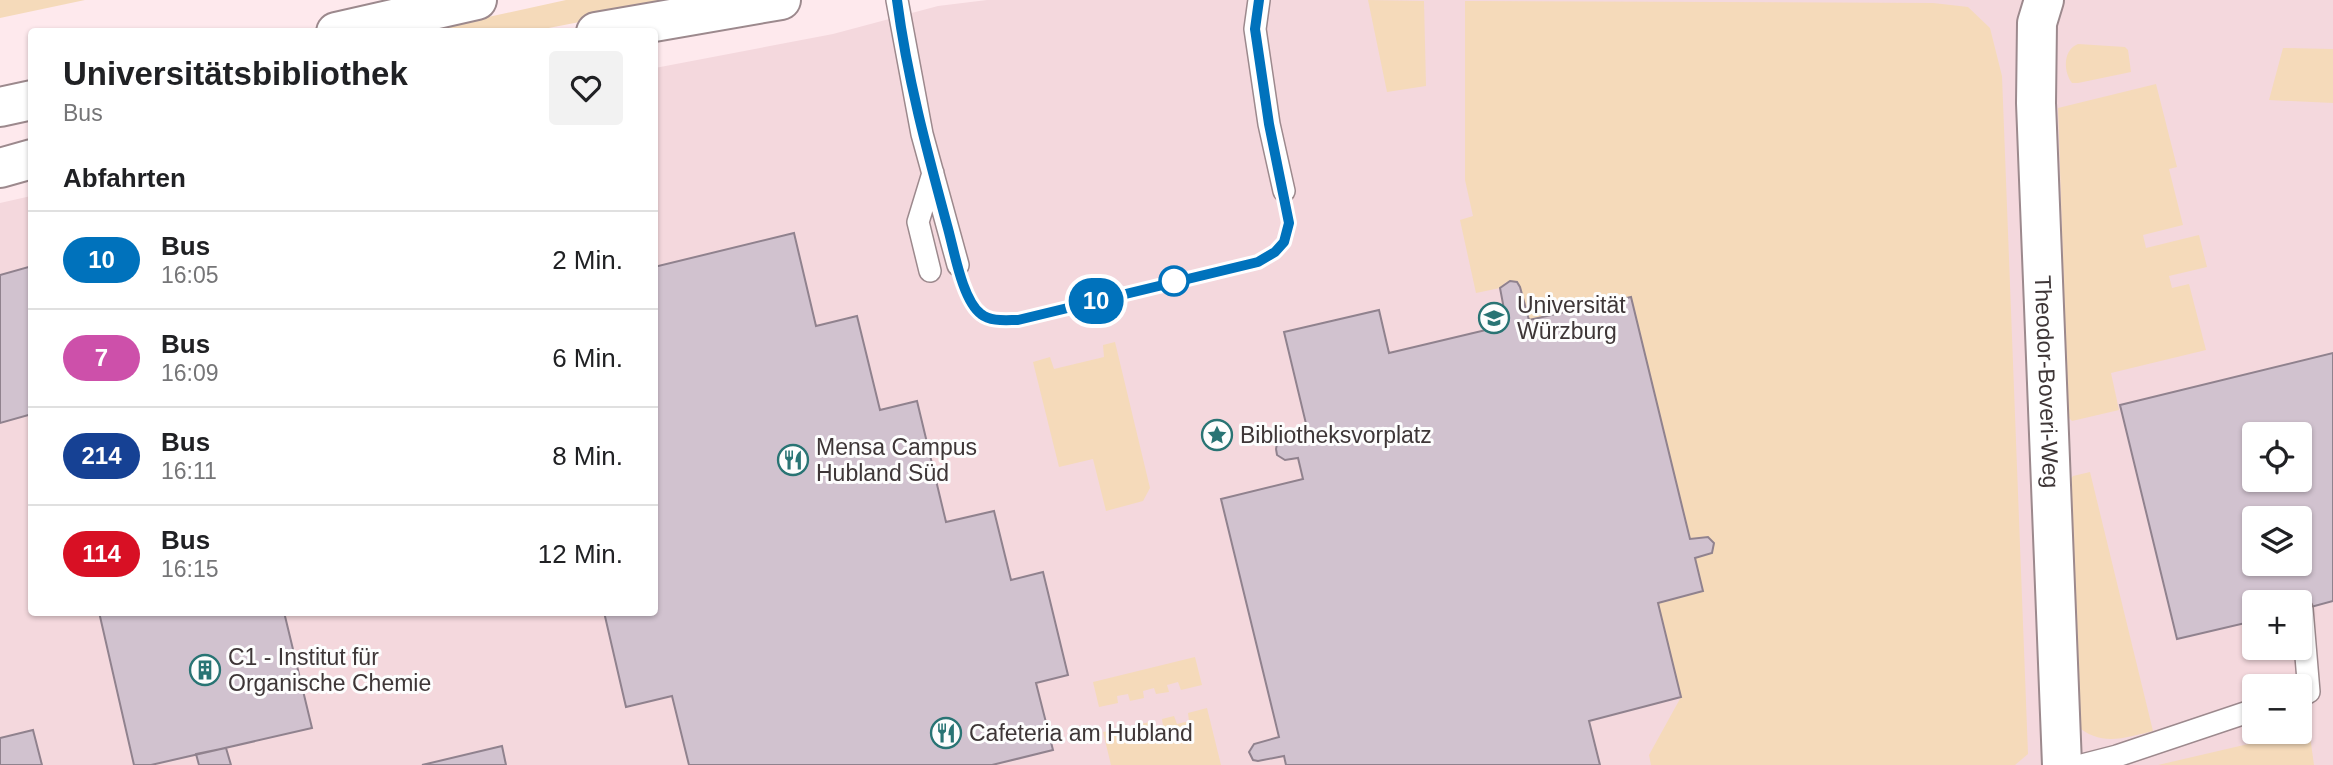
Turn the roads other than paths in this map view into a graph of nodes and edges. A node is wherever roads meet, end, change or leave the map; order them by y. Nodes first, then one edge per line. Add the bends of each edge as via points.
1 (477, 0) edge
2 (780, 0) edge
3 (897, 0) edge
4 (1259, 0) edge
5 (2044, 0) edge
6 (354, 28) edge
7 (619, 28) edge
8 (28, 101) edge
9 (0, 107) edge
10 (28, 160) edge
11 (0, 168) edge
12 (933, 173) junction
13 (1284, 191) dead end
14 (958, 265) dead end
15 (930, 271) dead end
16 (2242, 714) edge
17 (2062, 765) edge
18 (2081, 765) edge

1 - 6 street
2 - 7 street
3 - 12 lane
4 - 13 lane via 1255,29
5 - 17 street, Theodor-Boveri-Weg via 2036,35 2036,103
8 - 9 street
10 - 11 street
12 - 14 lane
12 - 15 lane via 918,222
16 - 18 lane

